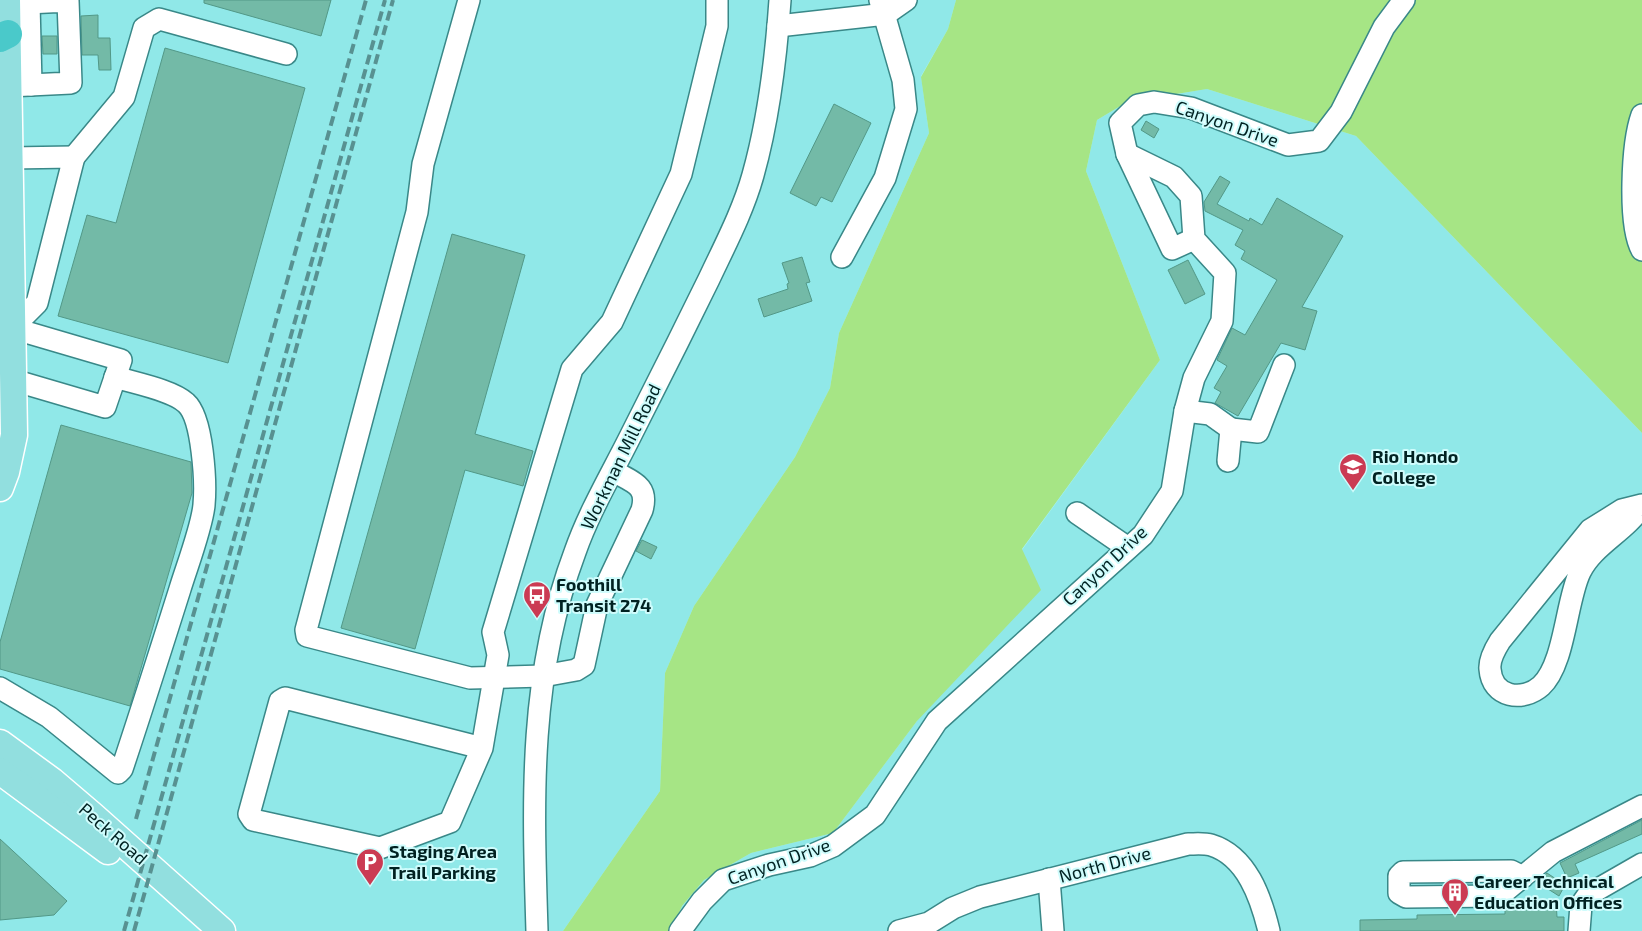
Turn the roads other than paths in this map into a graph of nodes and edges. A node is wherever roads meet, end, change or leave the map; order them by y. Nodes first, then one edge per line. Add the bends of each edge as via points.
1 (469, 0) edge
2 (717, 0) edge
3 (780, 0) edge
4 (906, 0) edge
5 (1404, 0) edge
6 (14, 2) edge
7 (883, 7) edge
8 (778, 26) junction
9 (2, 35) edge
10 (286, 54) dead end
11 (20, 85) junction
12 (1642, 115) edge
13 (1126, 154) junction
14 (74, 157) junction
15 (7, 173) edge
16 (6, 238) edge
17 (1194, 239) junction
18 (1642, 250) edge
19 (842, 258) dead end
20 (8, 342) edge
21 (1284, 365) dead end
22 (115, 377) junction
23 (13, 380) junction
24 (1185, 412) junction
25 (1231, 429) junction
26 (1228, 461) dead end
27 (613, 471) junction
28 (0, 488) edge
29 (1642, 506) edge
30 (1077, 513) dead end
31 (1128, 548) junction
32 (543, 676) junction
33 (496, 679) junction
34 (0, 688) edge
35 (0, 743) edge
36 (482, 748) junction
37 (0, 770) edge
38 (1642, 806) edge
39 (1642, 864) edge
40 (1523, 877) junction
41 (1049, 880) junction
42 (197, 931) edge
43 (222, 931) edge
44 (537, 931) edge
45 (680, 931) edge
46 (899, 931) edge
47 (1052, 931) edge
48 (1269, 931) edge
49 (1579, 931) edge

1 - 33 street via 423,164 417,212 306,630 311,639 470,678
2 - 33 street via 717,26 681,174 612,322 572,369 493,632 498,656
3 - 8 street, Workman Mill Road
4 - 7 street
5 - 13 street, Canyon Drive via 1384,27 1341,112 1319,141 1288,145 1191,108 1154,102 1138,105 1120,123
6 - 9 main road
6 - 11 street
6 - 11 street via 68,1 71,83
7 - 8 street
7 - 19 street via 903,80 906,109 885,178
8 - 27 street, Workman Mill Road via 769,100 753,176 730,234 677,346
9 - 11 main road
10 - 14 street via 159,19 144,28 124,97
11 - 15 main road
12 - 18 street via 1637,128 1632,168 1634,211
13 - 17 street via 1174,177 1191,196
13 - 17 street via 1172,249
14 - 15 street
14 - 20 street via 37,303
15 - 16 main road
16 - 20 main road
17 - 24 street, Canyon Drive via 1224,273 1222,321 1194,378
20 - 22 street via 120,359
20 - 23 main road
21 - 25 street via 1258,432
22 - 23 street via 105,407
22 - 34 street via 186,402 192,411 203,459 204,492 204,507 183,578 122,769 118,774 48,717
23 - 28 main road via 14,435
24 - 25 street via 1210,414
24 - 31 street, Canyon Drive via 1172,491 1143,535
25 - 26 street
27 - 32 street, Workman Mill Road via 575,552 554,617
27 - 32 street via 643,490 646,498 642,510 597,605 584,664 576,670
29 - 29 street via 1622,510 1590,530 1500,641 1490,669 1493,681 1506,694 1520,696 1542,685 1560,644 1580,573 1594,552 1632,520
30 - 31 street
31 - 45 street, Canyon Drive via 937,720 875,815 840,841 810,856 723,880 702,901
32 - 33 street
32 - 44 street, Workman Mill Road via 535,742
33 - 36 street
35 - 43 main road, Peck Road via 94,816
36 - 36 street via 450,822 380,848 253,820 249,814 280,701 285,698
37 - 42 main road, Peck Road via 106,849
38 - 40 street via 1553,852
39 - 49 street via 1588,895 1581,905
40 - 40 street via 1511,871 1403,872 1399,876 1399,893 1406,897 1499,896
41 - 46 street, North Drive via 980,897 929,923
41 - 47 street
41 - 48 street, North Drive via 1173,846 1210,844 1229,853 1253,884

